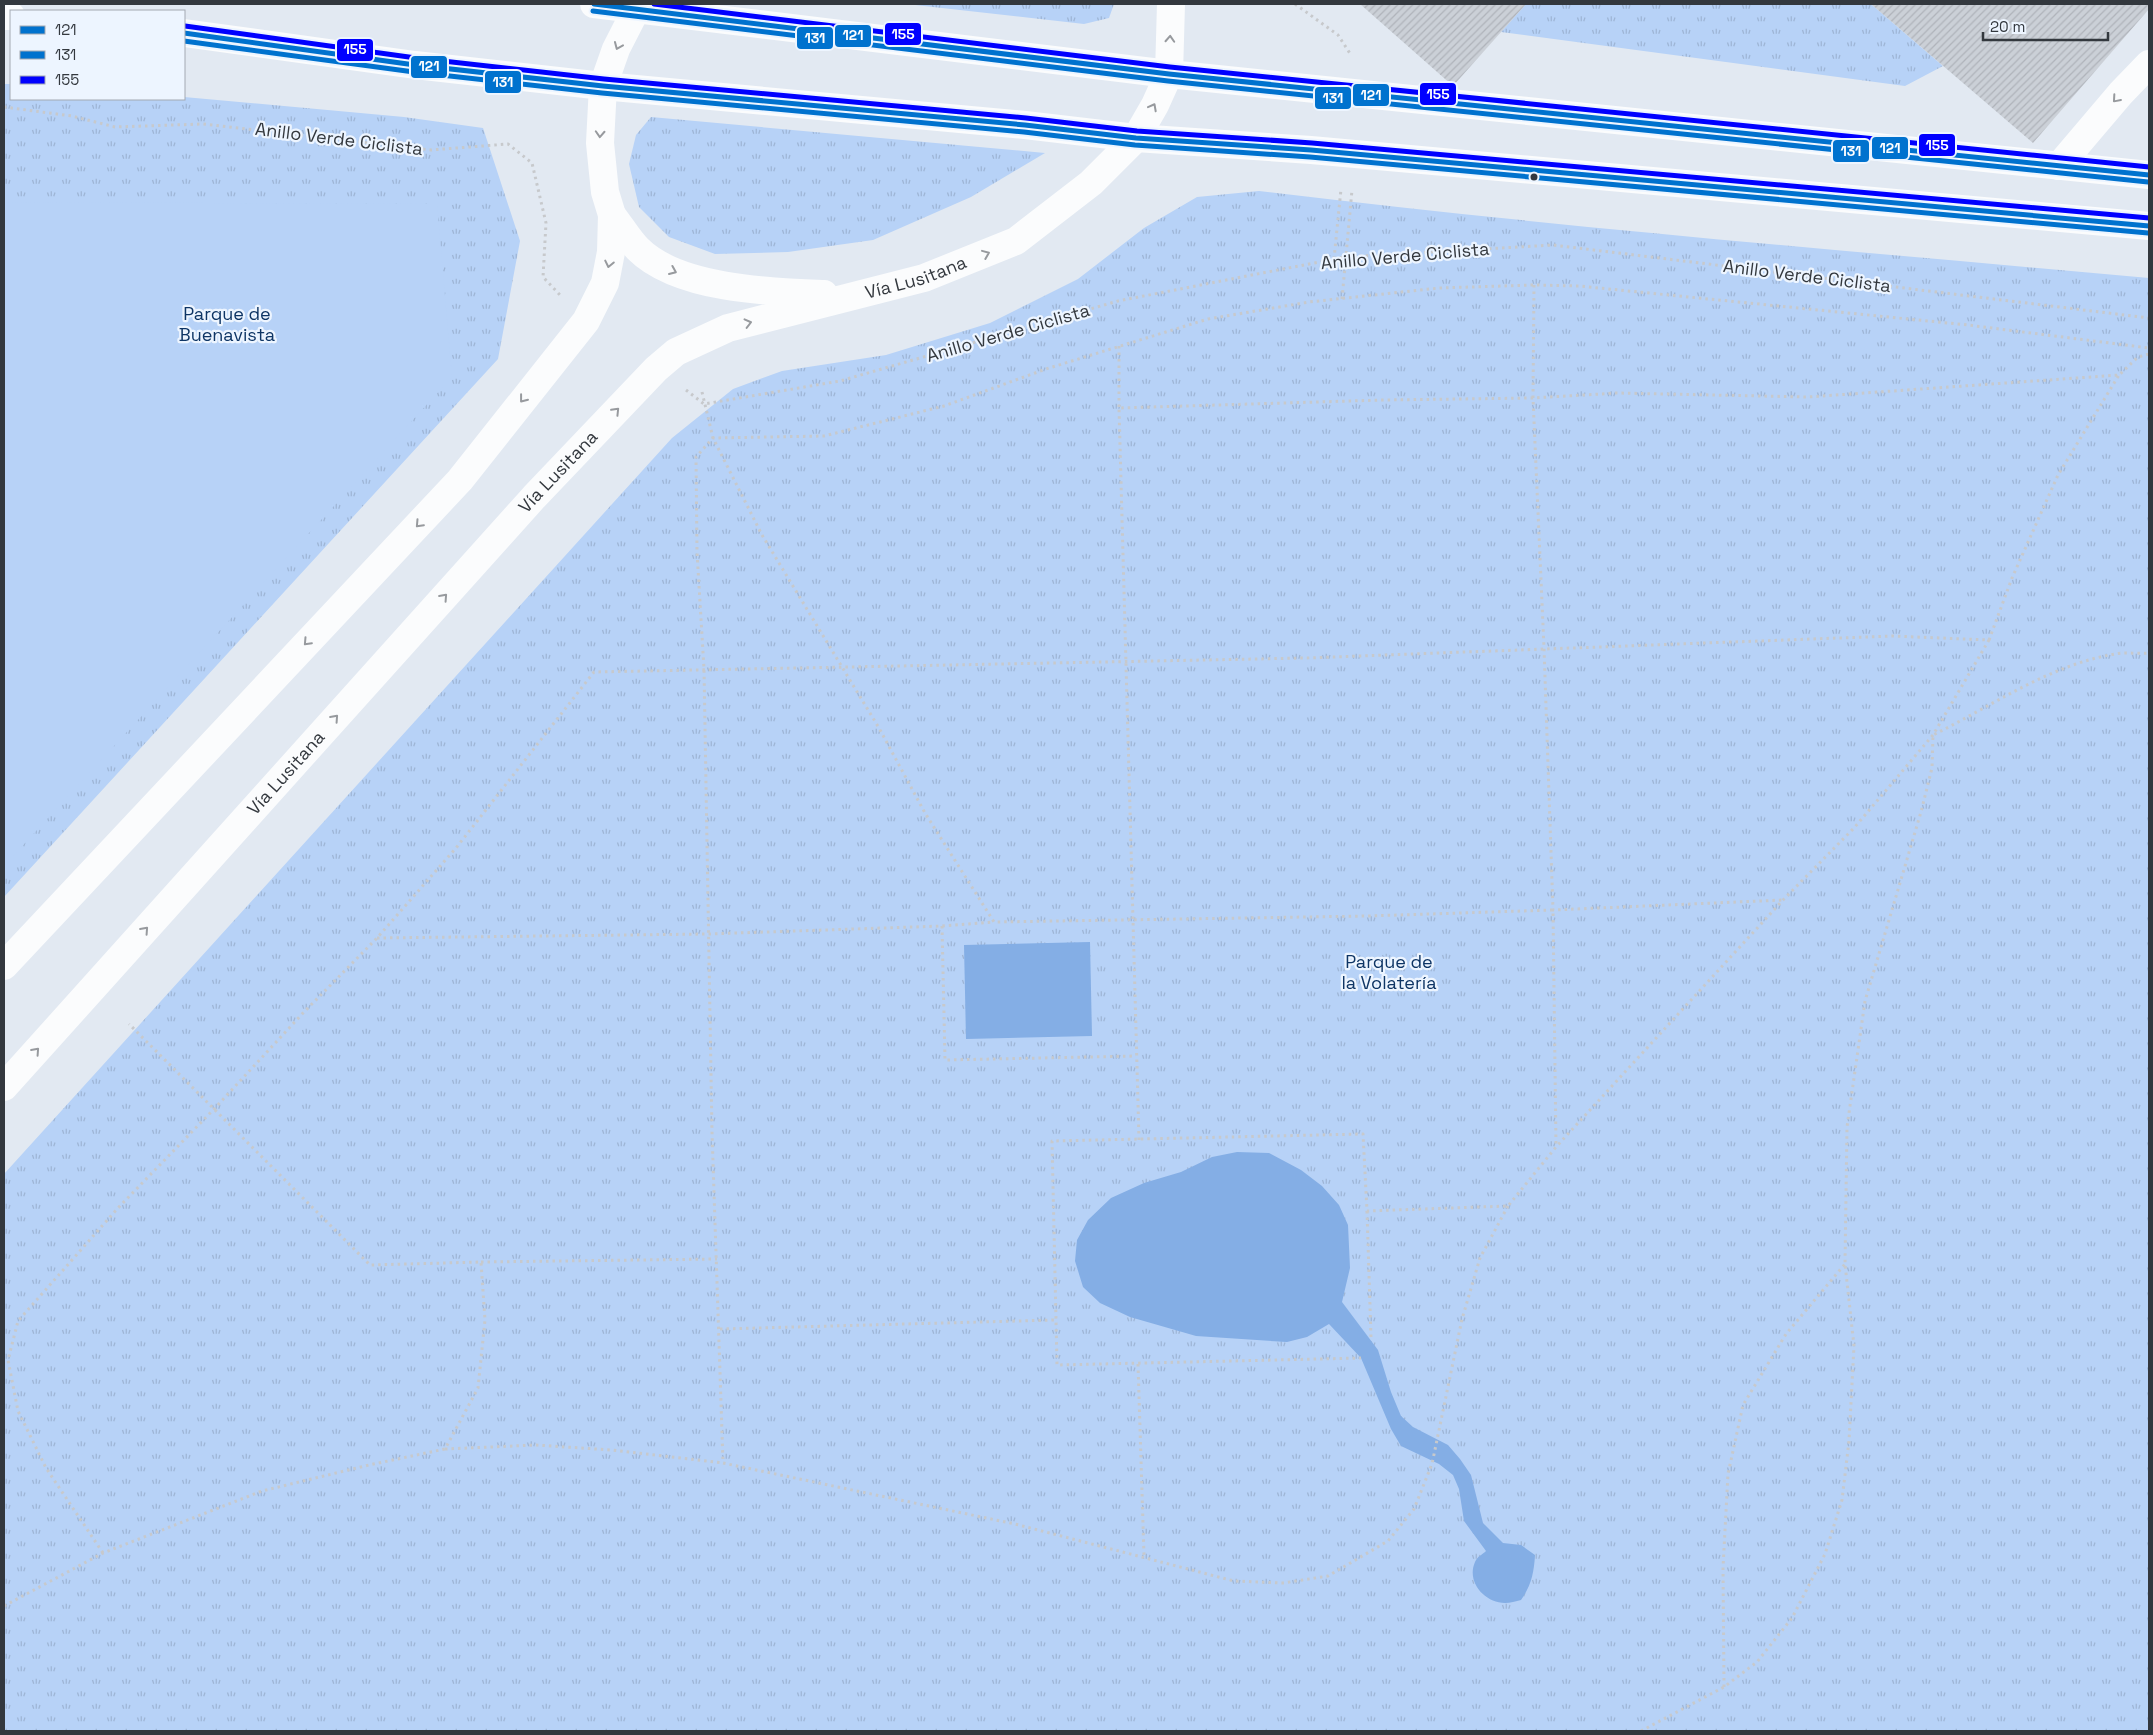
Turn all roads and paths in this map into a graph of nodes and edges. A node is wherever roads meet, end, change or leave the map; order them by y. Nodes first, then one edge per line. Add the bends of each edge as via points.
1 (594, 4) edge
2 (1171, 4) edge
3 (1296, 4) edge
4 (637, 6) edge
5 (185, 34) edge
6 (1351, 63) dead end
7 (2149, 64) edge
8 (1168, 74) junction
9 (603, 86) junction
10 (4, 107) edge
11 (1136, 138) junction
12 (2059, 166) junction
13 (2149, 174) edge
14 (1341, 185) dead end
15 (1352, 186) dead end
16 (612, 215) junction
17 (2149, 226) edge
18 (1345, 257) junction
19 (1334, 260) junction
20 (1534, 285) junction
21 (558, 292) dead end
22 (856, 295) junction
23 (1342, 299) junction
24 (2149, 318) edge
25 (1119, 346) junction
26 (2149, 348) edge
27 (2149, 354) edge
28 (2119, 375) junction
29 (679, 385) dead end
30 (702, 392) dead end
31 (1533, 398) junction
32 (704, 404) junction
33 (1119, 408) junction
34 (713, 438) junction
35 (1989, 640) junction
36 (1544, 648) junction
37 (2149, 653) edge
38 (1126, 661) junction
39 (842, 666) junction
40 (704, 669) junction
41 (1933, 735) junction
42 (1783, 900) junction
43 (1553, 910) junction
44 (1134, 920) junction
45 (994, 922) junction
46 (942, 926) junction
47 (708, 934) junction
48 (377, 938) junction
49 (4, 966) edge
50 (129, 1024) dead end
51 (1136, 1056) junction
52 (4, 1087) edge
53 (215, 1108) junction
54 (1139, 1140) junction
55 (1556, 1147) junction
56 (1508, 1206) junction
57 (1367, 1210) junction
58 (717, 1259) junction
59 (480, 1262) junction
60 (1845, 1264) junction
61 (1055, 1320) junction
62 (720, 1330) junction
63 (1371, 1338) dead end
64 (1361, 1358) dead end
65 (1138, 1364) junction
66 (445, 1450) junction
67 (723, 1463) junction
68 (103, 1553) junction
69 (1144, 1556) junction
70 (4, 1606) edge
71 (1724, 1687) junction
72 (1641, 1731) edge

1 - 4 main road
8 -> 2 main road, Vía Lusitana
3 - 6 path via 1338,34 1351,56
4 - 8 main road
4 -> 9 main road via 616,48
5 - 9 main road
7 -> 12 main road
11 -> 8 main road, Vía Lusitana
8 - 12 main road
9 - 11 main road
9 -> 16 main road via 600,143 605,192
10 - 21 path, Anillo Verde Ciclista via 72,116 115,127 203,124 431,150 508,144 532,163 546,223 543,278
11 - 17 main road via 1311,150
22 -> 11 main road, Vía Lusitana via 924,278 1016,242 1091,182
12 - 13 main road
14 - 19 path
15 - 18 path
16 -> 22 main road via 638,249 658,264 690,278 769,292
16 -> 49 main road via 611,252 605,283 586,321 460,480
18 - 19 path, Anillo Verde Ciclista
18 - 23 path
18 - 24 path, Anillo Verde Ciclista via 1553,245
19 - 32 path, Anillo Verde Ciclista via 1118,302 840,381
20 - 23 path via 1439,288
20 - 26 path via 1579,286
20 - 31 path
52 -> 22 main road, Vía Lusitana via 534,497 656,368 676,352 728,328
23 - 25 path via 1208,319
25 - 33 path
25 - 34 path via 944,406 824,436
27 - 28 path via 2138,357
28 - 31 path via 1808,397 1617,393
28 - 35 path via 2058,474 2012,578
29 - 32 path
30 - 32 path
31 - 33 path
31 - 36 path
32 - 34 path
33 - 38 path
34 - 39 path via 762,535
34 - 40 path via 696,457
35 - 36 path via 1892,636
35 - 41 path
36 - 38 path via 1306,658
36 - 43 path
37 - 41 path via 2116,654 2070,666 2026,685
38 - 39 path
38 - 44 path
39 - 40 path
39 - 45 path via 880,728 925,813
40 - 47 path
40 - 48 path via 594,672 456,848
41 - 42 path via 1854,828
41 - 60 path via 1932,768 1921,812 1865,1001 1847,1127
42 - 43 path
42 - 55 path
43 - 44 path
43 - 55 path
44 - 45 path
44 - 51 path
45 - 46 path
46 - 47 path
46 - 51 path via 945,1060
47 - 48 path
47 - 58 path
48 - 53 path
50 - 53 path
51 - 54 path
53 - 59 path via 370,1265
53 - 68 path via 118,1208 18,1321 8,1360 18,1411 42,1460
54 - 57 path via 1363,1134
54 - 61 path via 1052,1141
55 - 56 path
56 - 57 path
56 - 69 path via 1480,1258 1462,1319 1432,1464 1414,1509 1388,1541 1328,1576 1283,1583 1234,1581
57 - 63 path
58 - 59 path
58 - 62 path
59 - 66 path via 485,1320 478,1388
60 - 71 path via 1786,1334 1743,1405 1728,1474 1723,1568
60 - 71 path via 1854,1346 1842,1500 1824,1554 1792,1618 1757,1662
61 - 62 path
61 - 65 path via 1057,1365
62 - 67 path
64 - 65 path
65 - 69 path
66 - 67 path via 536,1445
66 - 68 path via 262,1491
67 - 69 path via 1015,1524
68 - 70 path
71 - 72 path

